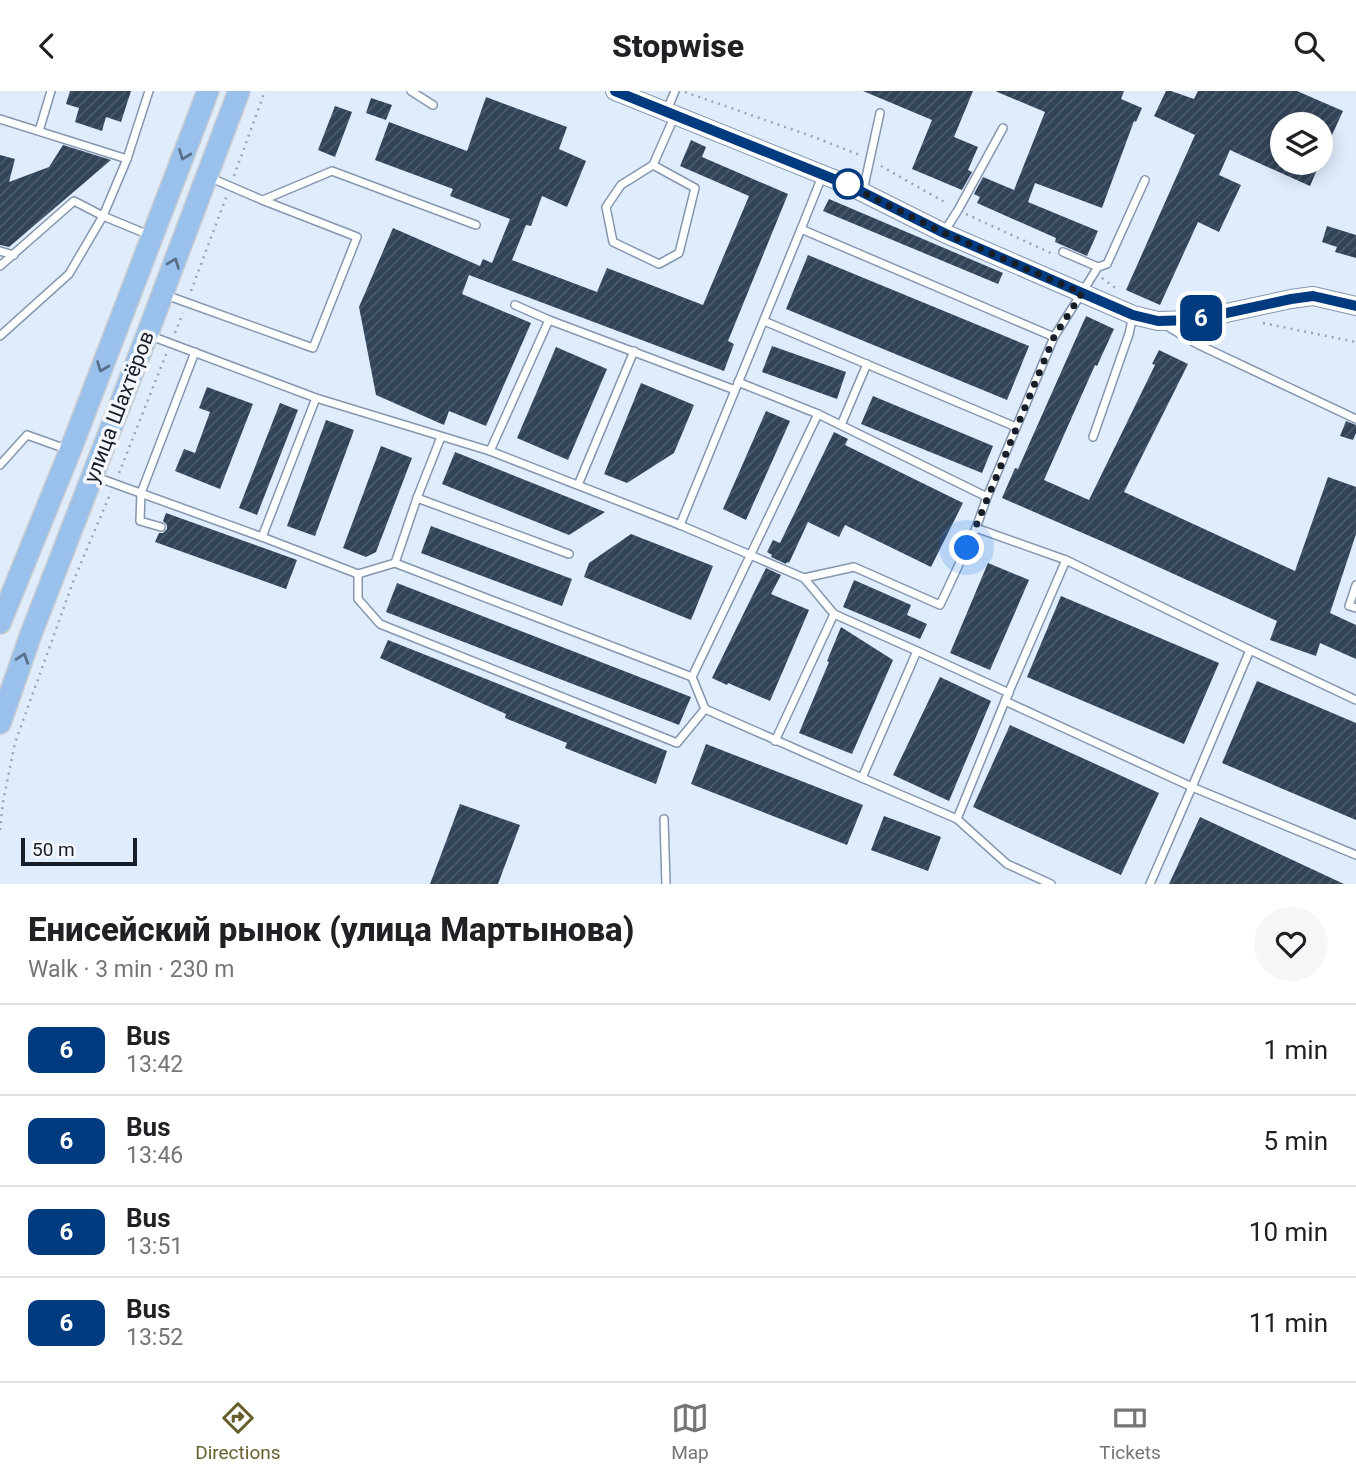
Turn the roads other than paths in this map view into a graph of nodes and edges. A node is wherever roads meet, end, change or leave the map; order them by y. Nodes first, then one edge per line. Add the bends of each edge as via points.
1 (51, 91) edge
2 (149, 91) edge
3 (208, 91) edge
4 (239, 91) edge
5 (411, 91) edge
6 (615, 91) edge
7 (676, 91) edge
8 (433, 105) dead end
9 (671, 113) junction
10 (880, 113) dead end
11 (0, 119) edge
12 (1003, 128) dead end
13 (39, 131) junction
14 (127, 159) junction
15 (653, 165) junction
16 (823, 174) junction
17 (207, 176) junction
18 (1145, 180) dead end
19 (863, 192) junction
20 (262, 200) junction
21 (103, 216) junction
22 (476, 225) dead end
23 (802, 229) junction
24 (944, 233) junction
25 (153, 236) junction
26 (0, 251) edge
27 (1060, 254) road end
28 (13, 255) junction
29 (0, 266) edge
30 (1096, 270) junction
31 (1082, 293) junction
32 (163, 294) junction
33 (515, 305) dead end
34 (1356, 306) edge
35 (1133, 315) junction
36 (548, 320) junction
37 (764, 321) junction
38 (1158, 321) junction
39 (147, 335) junction
40 (0, 336) edge
41 (1054, 337) junction
42 (634, 351) junction
43 (195, 352) junction
44 (867, 364) junction
45 (736, 386) junction
46 (316, 398) junction
47 (818, 414) junction
48 (1356, 419) edge
49 (841, 425) junction
50 (1017, 427) junction
51 (441, 437) junction
52 (1093, 437) dead end
53 (70, 451) junction
54 (490, 451) junction
55 (0, 464) edge
56 (92, 476) junction
57 (578, 485) junction
58 (141, 493) junction
59 (988, 497) junction
60 (417, 498) junction
61 (680, 525) junction
62 (161, 527) dead end
63 (976, 529) junction
64 (262, 537) junction
65 (569, 554) dead end
66 (751, 556) junction
67 (1066, 561) junction
68 (395, 563) junction
69 (358, 574) junction
70 (804, 578) junction
71 (1356, 585) edge
72 (1356, 608) edge
73 (834, 614) junction
74 (1, 618) edge
75 (1250, 650) junction
76 (917, 652) junction
77 (692, 677) junction
78 (1009, 692) junction
79 (1356, 699) edge
80 (1005, 701) junction
81 (705, 709) junction
82 (0, 723) edge
83 (775, 741) junction
84 (862, 778) junction
85 (1192, 787) junction
86 (664, 819) dead end
87 (957, 819) junction
88 (1356, 855) edge
89 (666, 884) edge
90 (1051, 884) edge
91 (1150, 884) edge

1 - 13 lane
2 - 14 lane
3 -> 25 main road, улица Шахтёров
4 - 17 main road, улица Шахтёров
5 - 8 lane
6 - 9 street
7 - 9 lane
9 - 15 lane
9 - 16 street
10 - 19 lane
11 - 13 lane
12 - 24 lane
13 - 14 lane
14 - 21 lane
15 - 15 lane via 695,188 679,253 659,264 613,242 606,207 621,185
16 - 19 street
16 - 23 lane
17 - 20 lane
32 -> 17 main road, улица Шахтёров
18 - 30 lane via 1107,264
19 - 24 street
20 - 22 lane via 332,171
20 - 32 lane via 356,237 313,348
21 - 25 lane
21 - 28 lane via 74,201
21 - 40 lane via 69,274
23 - 37 lane
23 - 41 lane
24 - 31 street
25 -> 53 main road, улица Шахтёров
26 - 28 lane
27 - 30 lane
28 - 29 lane
30 - 31 lane
31 - 35 street
31 - 41 lane
32 - 39 main road, улица Шахтёров
33 - 36 lane
34 - 38 street via 1313,296 1194,320
35 - 38 street
35 - 52 lane
36 - 42 lane
36 - 54 lane
37 - 44 lane
37 - 45 lane
38 - 48 lane
39 - 43 lane
39 - 56 main road, улица Шахтёров
41 - 50 lane
42 - 45 lane
42 - 57 lane
43 - 46 lane
43 - 58 lane
44 - 49 lane
44 - 50 lane
45 - 47 lane
45 - 61 lane
46 - 51 lane
46 - 64 lane
47 - 49 lane
47 - 66 lane
49 - 59 lane
50 - 59 lane
51 - 54 lane
51 - 60 lane
53 - 55 lane via 27,435
53 - 74 main road, улица Шахтёров
54 - 57 lane
56 - 58 lane
82 -> 56 main road, улица Шахтёров
57 - 61 lane
58 - 62 lane via 140,521
58 - 64 lane
59 - 63 lane
60 - 65 lane
60 - 68 lane
61 - 66 lane
63 - 67 lane
63 - 70 lane via 940,605 854,568
64 - 69 lane
66 - 70 lane
66 - 77 lane
67 - 75 lane
67 - 78 lane
68 - 69 lane
68 - 77 lane
69 - 81 lane via 358,599 380,624 677,743
70 - 73 lane
71 - 72 lane via 1349,606
73 - 76 lane
73 - 83 lane
75 - 79 lane
75 - 85 lane
76 - 78 lane
76 - 84 lane
77 - 81 lane
78 - 80 lane
80 - 85 lane
80 - 87 lane
81 - 83 lane
83 - 84 lane
84 - 87 lane
85 - 88 lane
85 - 91 lane
86 - 89 lane
87 - 90 lane via 1007,864

